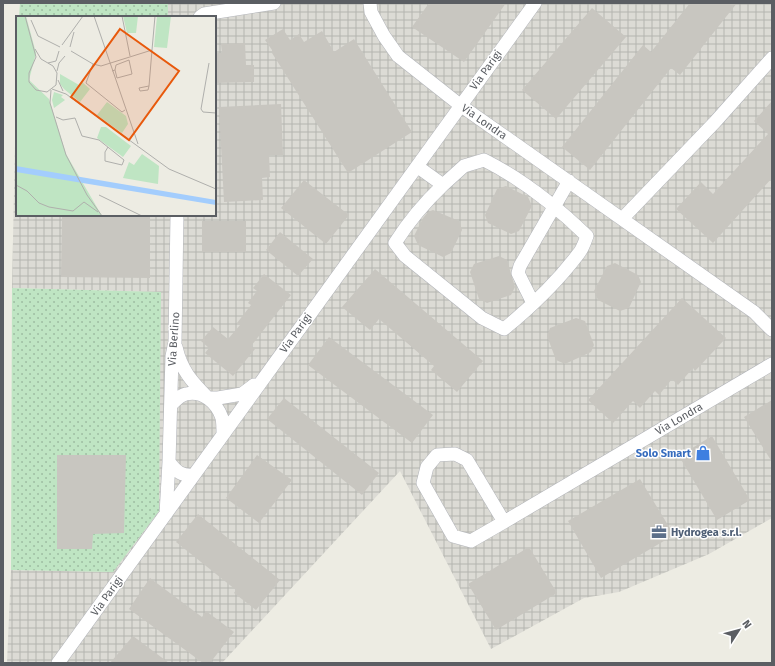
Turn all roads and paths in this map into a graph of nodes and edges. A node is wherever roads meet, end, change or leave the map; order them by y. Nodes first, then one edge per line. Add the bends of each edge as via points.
1 (274, 3) edge
2 (370, 3) edge
3 (535, 3) edge
4 (201, 16) edge
5 (772, 58) edge
6 (460, 105) junction
7 (418, 167) junction
8 (569, 181) junction
9 (443, 185) junction
10 (554, 206) junction
11 (177, 216) edge
12 (622, 219) junction
13 (534, 303) junction
14 (772, 330) edge
15 (175, 342) junction
16 (772, 364) edge
17 (263, 379) junction
18 (208, 398) junction
19 (171, 405) junction
20 (223, 434) junction
21 (169, 462) junction
22 (194, 475) junction
23 (166, 514) junction
24 (504, 522) junction
25 (58, 663) edge

1 - 4 street
2 - 6 street, Via Londra via 371,12 398,56
3 - 6 street, Via Parigi
5 - 12 street
6 - 7 street, Via Parigi
6 - 8 street, Via Londra
7 - 9 street
7 - 17 street, Via Parigi
8 - 10 street
8 - 12 street, Via Londra
9 - 10 street via 464,166 484,160 508,172
9 - 13 street via 407,224 395,243 398,247 405,256 482,318 504,329
10 - 13 street via 518,273
10 - 13 street via 587,236 580,252
11 - 15 street, Via Berlino
12 - 14 street, Via Londra via 754,312
15 - 18 street via 185,372
15 - 19 street, Via Berlino via 172,356
16 - 24 street, Via Londra
17 - 18 street via 242,394
17 - 20 street, Via Parigi
18 - 19 street via 186,394
18 - 20 street via 218,410
19 - 21 street, Via Berlino
20 - 22 street, Via Parigi
21 - 22 street via 181,474
21 - 23 street, Via Berlino
22 - 23 street, Via Parigi
23 - 25 street, Via Parigi
24 - 24 street, Via Londra via 467,460 455,454 437,455 427,467 423,483 454,536 471,541

